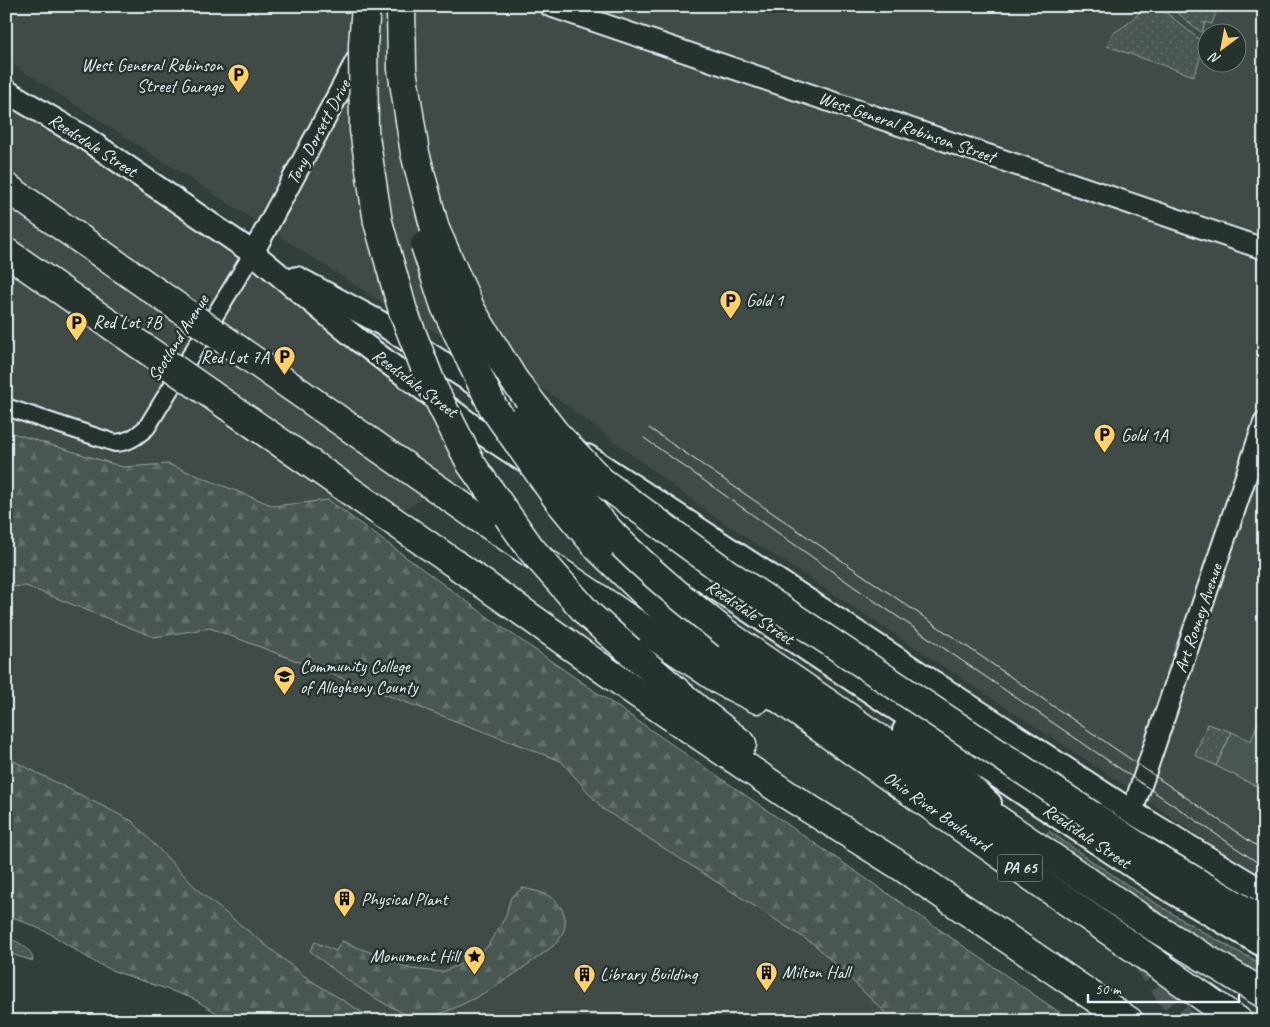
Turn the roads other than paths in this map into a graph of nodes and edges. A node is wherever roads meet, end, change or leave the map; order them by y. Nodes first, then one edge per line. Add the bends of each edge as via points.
1 (366, 6) edge
2 (375, 6) edge
3 (392, 6) edge
4 (399, 6) edge
5 (550, 6) edge
6 (6, 91) edge
7 (6, 187) edge
8 (1264, 249) edge
9 (6, 252) edge
10 (252, 253) junction
11 (6, 407) edge
12 (1264, 423) edge
13 (796, 643) junction
14 (834, 738) junction
15 (1132, 812) junction
16 (1008, 818) dead end
17 (902, 866) junction
18 (1264, 892) edge
19 (1264, 922) edge
20 (1264, 946) edge
21 (1264, 994) edge
22 (1129, 1021) edge
23 (1238, 1021) edge

1 - 17 highway, bridge via 364,130 378,222 403,311 433,388 471,464 530,549 589,615 696,708
2 - 10 street, Tony Dorsett Drive via 363,47
3 - 14 highway, bridge via 391,67 395,125 410,203 445,306 493,407 559,501 599,549 707,646
4 - 19 highway, bridge via 402,69 415,153 435,229 471,310 514,380 555,433 601,481 728,574 1149,854
4 - 21 highway, bridge via 400,58 409,127 435,225 468,313 519,414 562,473 615,536 664,583 728,635 1154,927
5 - 8 street, West General Robinson Street
6 - 10 main road, Reedsdale Street via 84,138
7 - 14 highway, bridge via 482,520 721,680
9 - 17 highway, bridge via 693,731 789,796
10 - 11 street, Scotland Avenue via 147,427 133,439 115,443
10 - 13 main road, Reedsdale Street via 358,340 480,431
10 - 15 main road, Reedsdale Street via 379,322
12 - 15 street, Art Rooney Avenue
13 - 16 main road via 953,769
13 - 20 main road, Reedsdale Street via 1162,886
14 - 23 highway, Ohio River Boulevard / PA 65
15 - 18 main road, Reedsdale Street
17 - 22 highway

